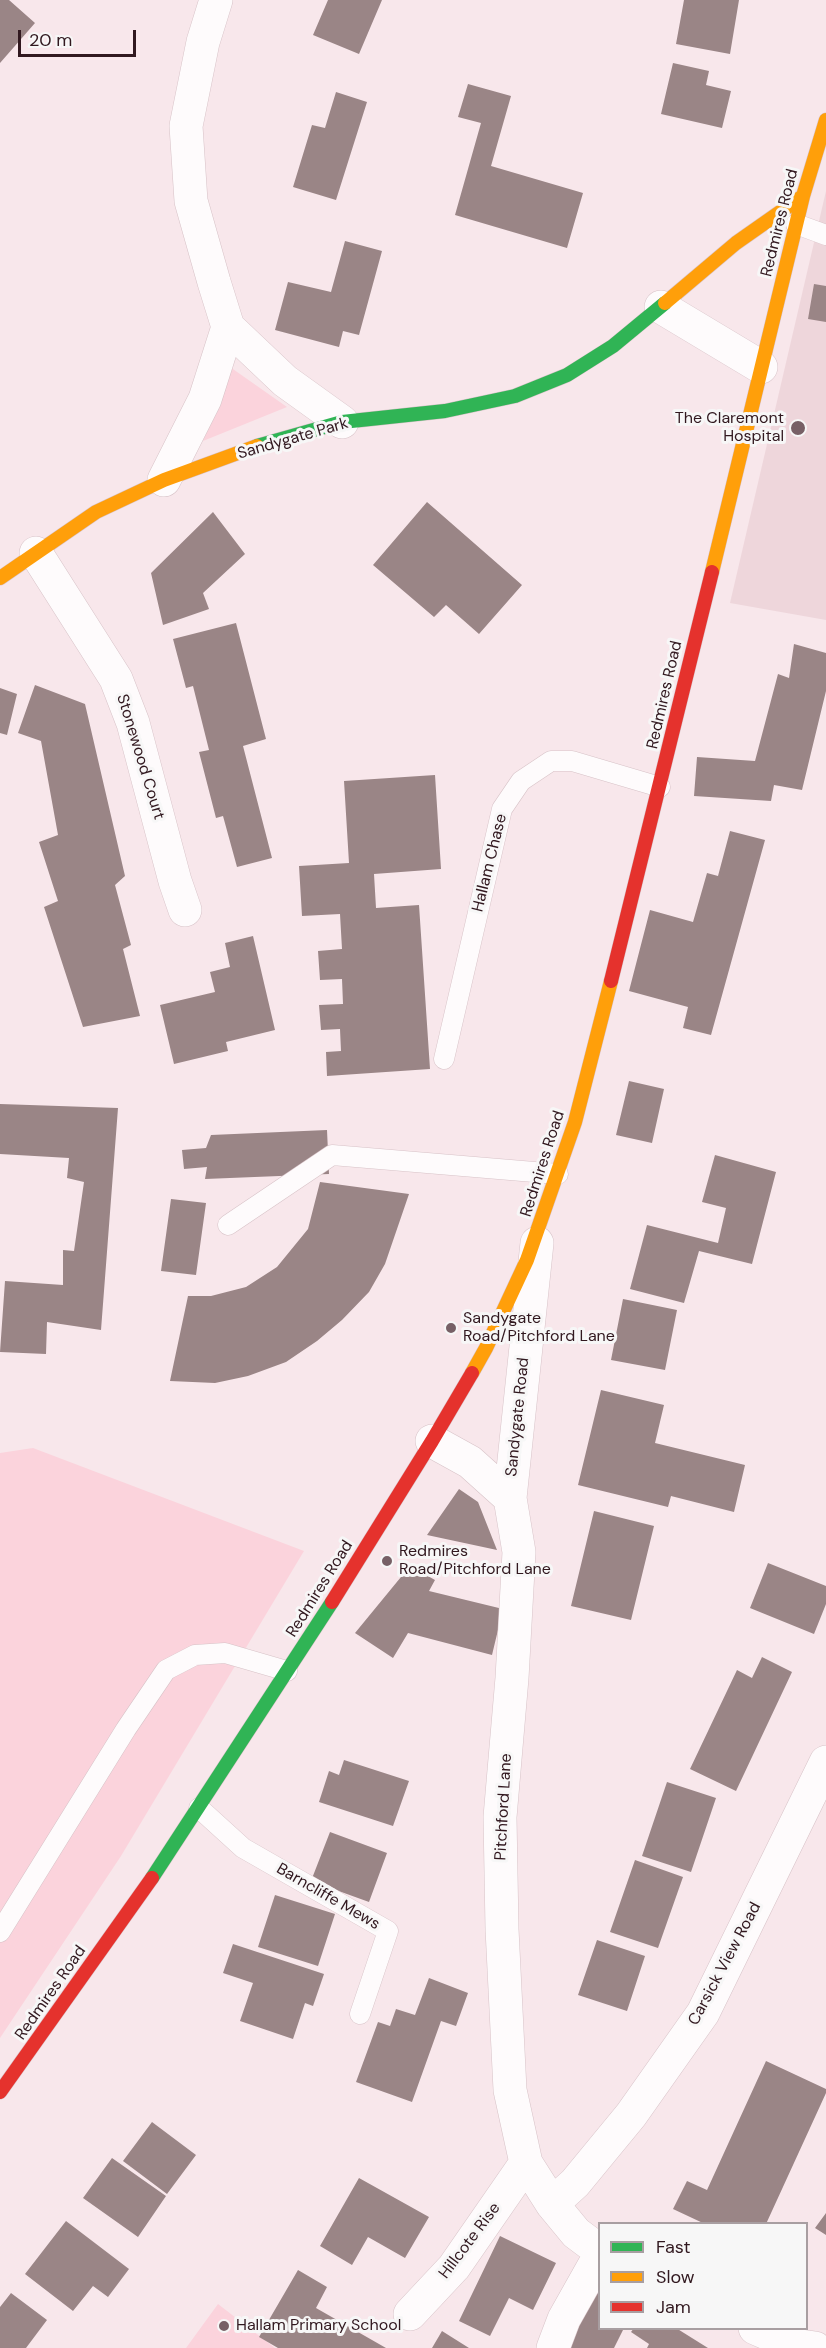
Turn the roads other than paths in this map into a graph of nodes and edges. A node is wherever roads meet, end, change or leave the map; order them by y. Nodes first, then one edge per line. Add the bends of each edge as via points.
1 (216, 0) edge
2 (824, 132) edge
3 (803, 196) junction
4 (796, 224) junction
5 (826, 235) edge
6 (661, 307) junction
7 (228, 327) junction
8 (761, 367) junction
9 (342, 422) junction
10 (164, 480) junction
11 (36, 553) junction
12 (0, 578) edge
13 (660, 787) junction
14 (185, 910) dead end
15 (444, 1059) dead end
16 (558, 1174) junction
17 (228, 1225) dead end
18 (539, 1229) junction
19 (432, 1441) junction
20 (510, 1498) junction
21 (287, 1671) junction
22 (826, 1762) edge
23 (199, 1808) junction
24 (0, 1932) edge
25 (360, 2014) dead end
26 (0, 2092) edge
27 (526, 2163) junction
28 (552, 2204) junction
29 (598, 2251) edge
30 (598, 2257) edge
31 (410, 2314) dead end
32 (760, 2330) edge
33 (801, 2347) edge
34 (553, 2348) edge

1 - 7 street via 186,126 191,201
2 - 3 street, Redmires Road
3 - 4 street, Redmires Road
3 - 6 street, Sandygate Park via 736,243
4 - 5 lane
4 - 8 street, Redmires Road
6 - 8 street
6 - 9 street, Sandygate Park via 613,346 567,375 515,396 445,411
7 - 9 street via 285,381
7 - 10 street via 205,399
8 - 13 street, Redmires Road
9 - 10 street, Sandygate Park via 255,447
10 - 11 street, Sandygate Park via 96,512
11 - 12 street, Sandygate Park
11 - 14 street, Stonewood Court via 116,679 133,723
13 - 15 lane, Hallam Chase via 572,761 551,761 521,781 502,810
13 - 16 street, Redmires Road via 575,1122
16 - 17 lane via 332,1155
16 - 18 street, Redmires Road
18 - 19 street, Redmires Road via 486,1348
18 - 20 street, Sandygate Road
19 - 20 street via 470,1462
19 - 21 street, Redmires Road
20 - 27 street, Pitchford Lane via 519,1552 500,1817 502,1929 510,2090
21 - 23 street, Redmires Road
21 - 24 lane via 225,1653 195,1654 166,1670
22 - 28 street, Carsick View Road via 703,2013 631,2115 575,2183
23 - 25 lane, Barncliffe Mews via 243,1848 388,1931
23 - 26 street, Redmires Road
27 - 28 street, Pitchford Lane
27 - 31 street, Hillcote Rise via 454,2267
28 - 29 street, Pitchford Lane
30 - 34 street
32 - 33 street

